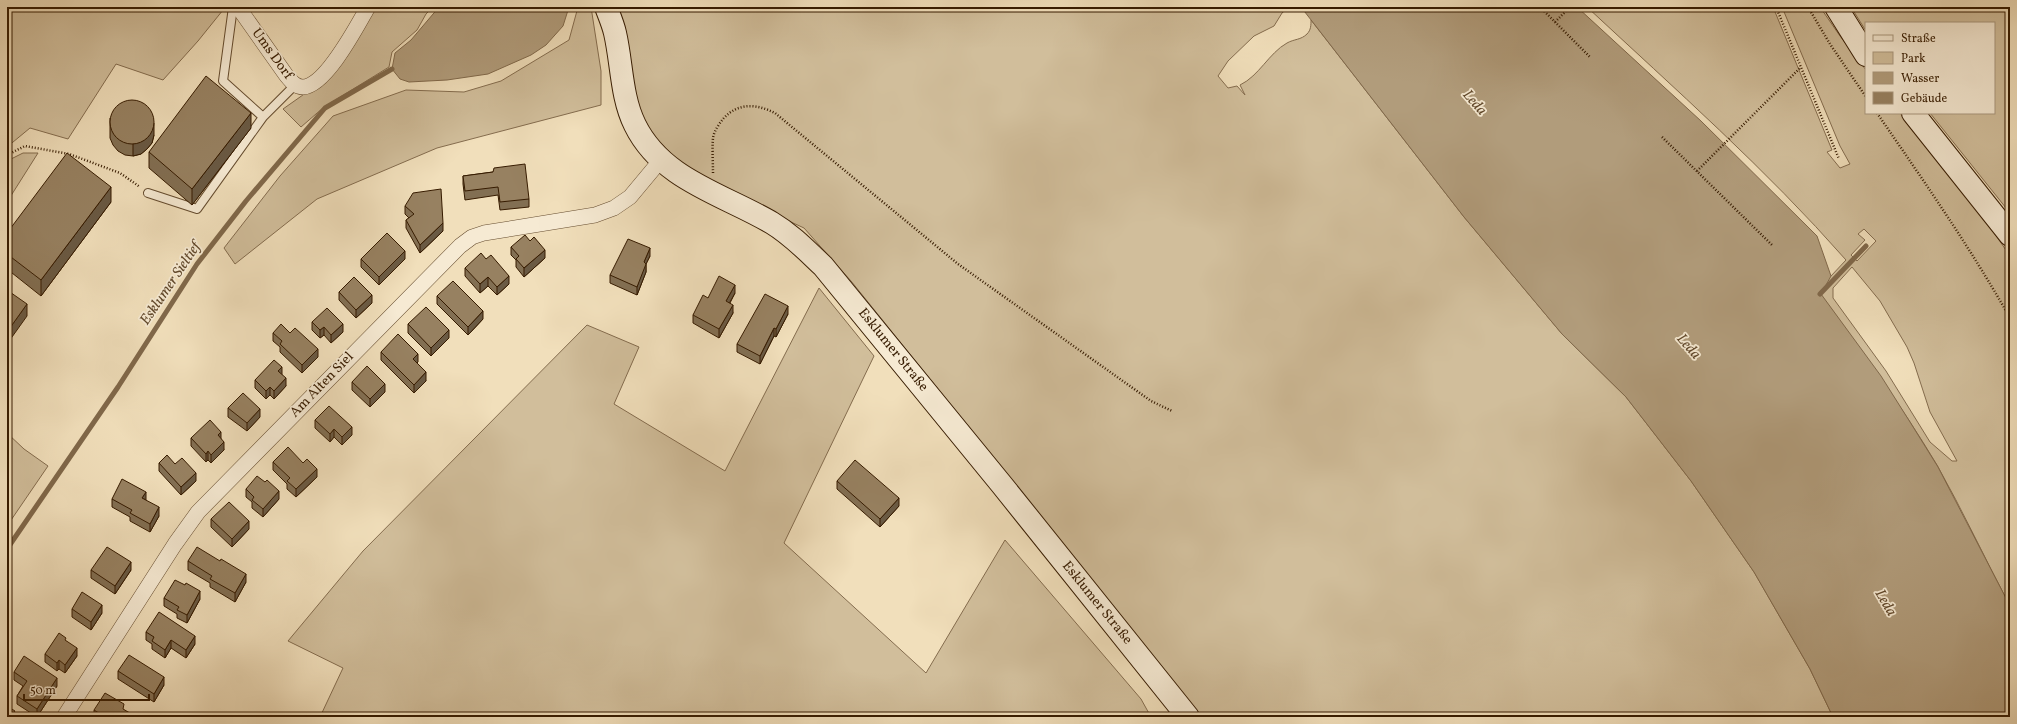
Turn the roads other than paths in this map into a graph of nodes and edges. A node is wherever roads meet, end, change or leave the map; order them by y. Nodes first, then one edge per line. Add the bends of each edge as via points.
1 (233, 7) edge
2 (238, 7) edge
3 (368, 7) edge
4 (606, 7) edge
5 (1836, 7) edge
6 (1865, 53) edge
7 (295, 85) junction
8 (1914, 114) edge
9 (262, 117) junction
10 (660, 161) junction
11 (148, 193) road end
12 (2010, 235) edge
13 (64, 717) edge
14 (1188, 717) edge

1 - 9 lane via 223,81
2 - 7 street, Ums Dorf
3 - 7 street, Ums Dorf via 334,62 316,81 304,87
4 - 10 street, Esklumer Straße via 615,32 627,101 634,123 642,139
5 - 6 street
7 - 9 lane
8 - 12 street
9 - 11 lane via 196,209
10 - 13 street, Am Alten Siel via 636,191 614,208 595,215 484,233 472,237 460,246 198,512
10 - 14 street, Esklumer Straße via 689,180 772,223 795,238 823,266

